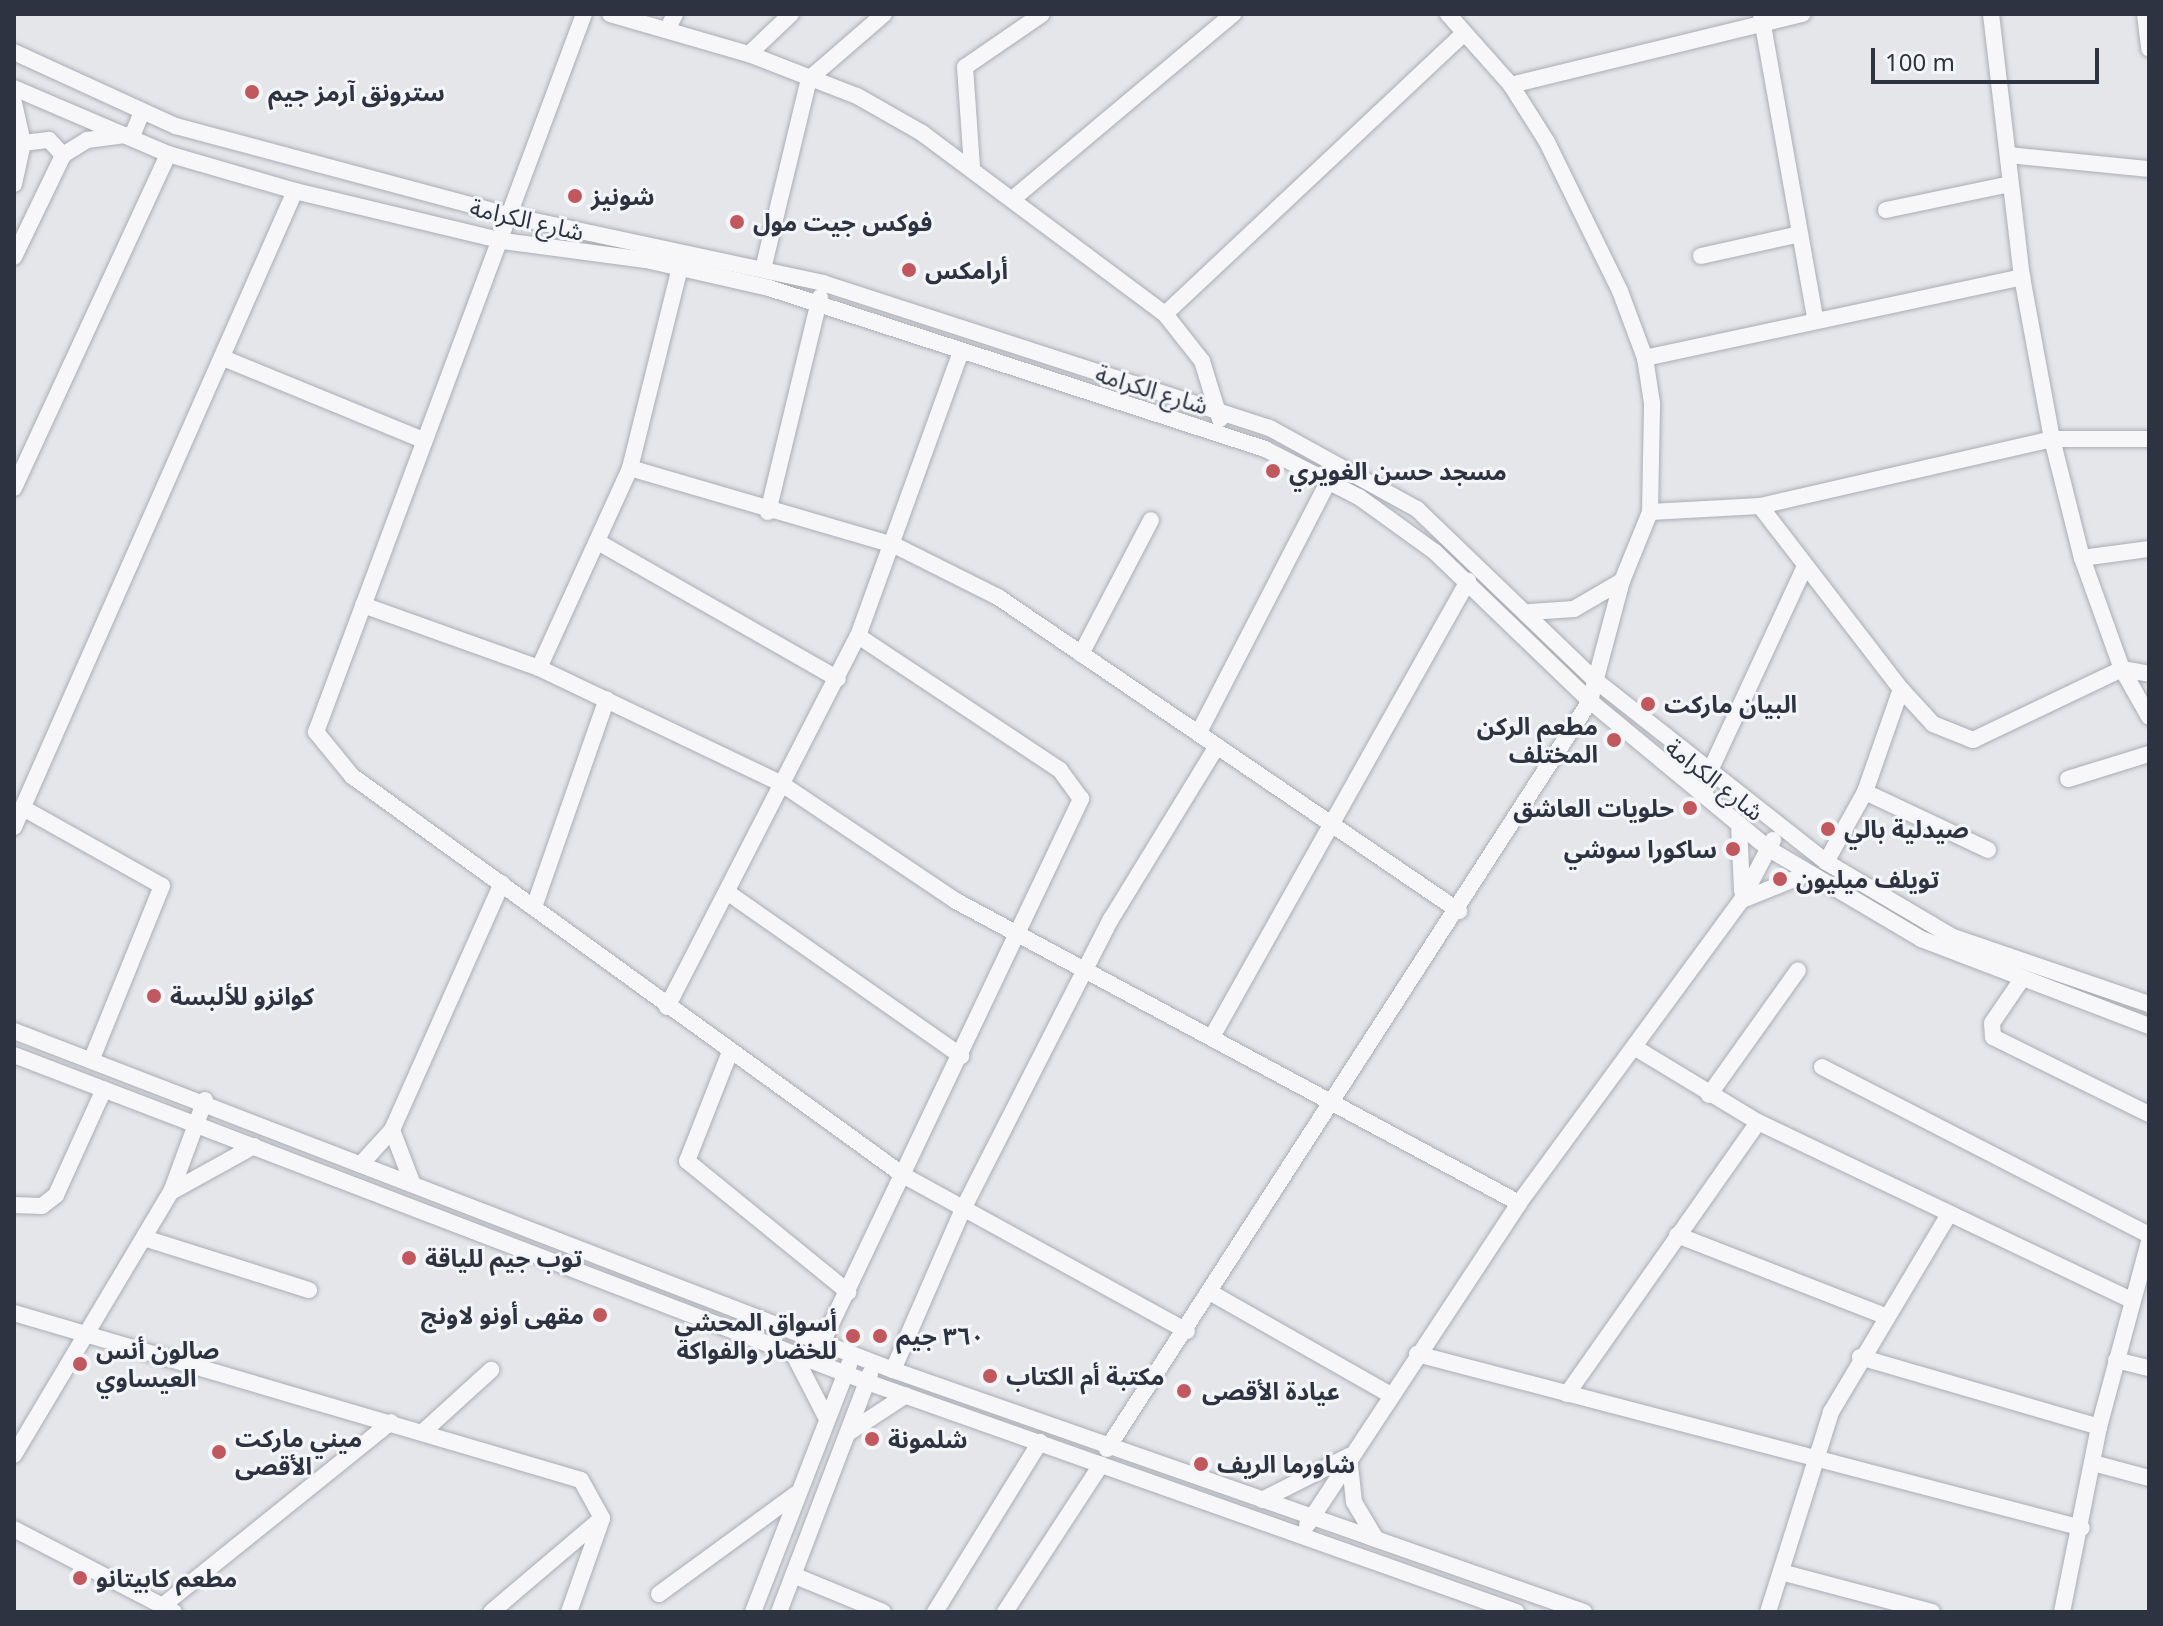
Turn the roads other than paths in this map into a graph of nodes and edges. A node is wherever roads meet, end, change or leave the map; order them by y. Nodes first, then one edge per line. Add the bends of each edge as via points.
1 (584, 14) edge
2 (610, 14) edge
3 (675, 14) edge
4 (791, 14) edge
5 (884, 14) edge
6 (1042, 14) edge
7 (1233, 14) edge
8 (1448, 14) edge
9 (1802, 14) edge
10 (1991, 14) edge
11 (2145, 14) edge
12 (1761, 19) edge
13 (667, 30) junction
14 (1464, 33) junction
15 (2149, 49) edge
16 (14, 52) edge
17 (749, 54) junction
18 (809, 79) junction
19 (1511, 85) junction
20 (14, 88) edge
21 (14, 103) edge
22 (142, 112) junction
23 (122, 136) junction
24 (23, 143) junction
25 (168, 154) junction
26 (63, 155) junction
27 (2008, 155) junction
28 (972, 167) junction
29 (2149, 169) edge
30 (14, 184) edge
31 (2010, 184) junction
32 (295, 191) junction
33 (1015, 197) junction
34 (1886, 210) dead end
35 (511, 216) junction
36 (1800, 234) junction
37 (503, 241) junction
38 (1701, 256) dead end
39 (14, 257) edge
40 (680, 267) junction
41 (763, 269) junction
42 (2022, 277) junction
43 (823, 283) junction
44 (819, 305) junction
45 (1165, 314) junction
46 (1815, 317) junction
47 (960, 354) junction
48 (223, 358) junction
49 (1645, 358) junction
50 (1220, 410) junction
51 (1220, 432) junction
52 (2052, 439) junction
53 (2149, 439) edge
54 (425, 441) junction
55 (1340, 461) junction
56 (630, 468) junction
57 (1330, 480) junction
58 (14, 488) edge
59 (1760, 506) junction
60 (768, 512) junction
61 (1650, 512) junction
62 (1151, 520) dead end
63 (1452, 537) junction
64 (598, 542) junction
65 (894, 545) junction
66 (2149, 549) edge
67 (1435, 552) junction
68 (2082, 558) junction
69 (1804, 568) junction
70 (1468, 581) junction
71 (1622, 581) junction
72 (363, 605) junction
73 (1530, 612) junction
74 (858, 636) junction
75 (1081, 654) junction
76 (539, 668) junction
77 (2122, 669) junction
78 (2149, 674) edge
79 (838, 679) junction
80 (1595, 680) junction
81 (1901, 689) junction
82 (607, 699) junction
83 (1590, 701) junction
84 (2149, 717) edge
85 (1199, 732) junction
86 (1217, 746) junction
87 (2149, 754) edge
88 (1709, 773) junction
89 (2068, 779) dead end
90 (782, 784) junction
91 (1865, 792) junction
92 (23, 808) junction
93 (1739, 824) junction
94 (14, 827) edge
95 (1329, 827) junction
96 (1778, 828) junction
97 (1769, 849) junction
98 (1988, 850) dead end
99 (1826, 862) junction
100 (1809, 873) junction
101 (502, 883) junction
102 (727, 892) junction
103 (1741, 901) junction
104 (534, 907) junction
105 (1459, 911) junction
106 (1019, 936) junction
107 (1798, 970) dead end
108 (1086, 971) junction
109 (2022, 979) junction
110 (2149, 1004) edge
111 (667, 1007) junction
112 (2149, 1026) edge
113 (14, 1031) edge
114 (1213, 1035) junction
115 (1634, 1047) junction
116 (730, 1052) junction
117 (14, 1055) edge
118 (961, 1056) junction
119 (92, 1058) junction
120 (1822, 1067) dead end
121 (104, 1089) junction
122 (1709, 1095) junction
123 (205, 1100) junction
124 (1336, 1104) junction
125 (2149, 1114) edge
126 (1758, 1122) junction
127 (196, 1124) junction
128 (392, 1130) junction
129 (254, 1146) junction
130 (362, 1163) junction
131 (903, 1175) junction
132 (412, 1182) junction
133 (171, 1192) junction
134 (1519, 1203) junction
135 (14, 1205) edge
136 (963, 1209) junction
137 (1948, 1216) junction
138 (1677, 1235) junction
139 (2149, 1235) edge
140 (144, 1238) junction
141 (2149, 1242) edge
142 (309, 1290) dead end
143 (848, 1292) junction
144 (1213, 1294) junction
145 (2132, 1300) junction
146 (14, 1313) edge
147 (1885, 1316) junction
148 (93, 1331) junction
149 (1187, 1331) junction
150 (822, 1343) junction
151 (792, 1351) junction
152 (1417, 1354) junction
153 (854, 1355) junction
154 (1860, 1357) junction
155 (2116, 1360) junction
156 (875, 1364) junction
157 (2149, 1368) edge
158 (491, 1370) dead end
159 (893, 1370) junction
160 (845, 1373) junction
161 (867, 1382) junction
162 (1389, 1394) junction
163 (1567, 1394) junction
164 (906, 1395) junction
165 (827, 1419) junction
166 (391, 1422) junction
167 (2099, 1427) junction
168 (424, 1431) junction
169 (847, 1434) junction
170 (1040, 1442) junction
171 (1107, 1449) junction
172 (14, 1455) edge
173 (1349, 1456) junction
174 (1812, 1458) junction
175 (2093, 1463) junction
176 (1101, 1465) junction
177 (2149, 1478) edge
178 (796, 1494) junction
179 (1262, 1500) junction
180 (1312, 1517) junction
181 (602, 1518) junction
182 (2082, 1528) junction
183 (14, 1529) edge
184 (1300, 1536) junction
185 (1376, 1539) junction
186 (1781, 1572) junction
187 (793, 1575) junction
188 (659, 1594) dead end
189 (160, 1607) edge
190 (132, 1612) edge
191 (491, 1612) edge
192 (569, 1612) edge
193 (753, 1612) edge
194 (779, 1612) edge
195 (883, 1612) edge
196 (935, 1612) edge
197 (1005, 1612) edge
198 (1516, 1612) edge
199 (1584, 1612) edge
200 (1768, 1612) edge
201 (1932, 1612) edge
202 (2062, 1612) edge

1 - 35 street
2 - 13 street
3 - 13 street
4 - 17 street
5 - 18 street
6 - 28 street via 965,67
7 - 33 street
8 - 14 street
9 - 12 street
10 - 27 street
11 - 15 street
12 - 19 street
12 - 36 street
13 - 17 street
14 - 19 street
14 - 45 street
16 - 22 street, شارع الكرامة
17 - 18 street
18 - 28 street via 857,96
18 - 41 street
19 - 49 street via 1581,205
20 - 23 street, شارع الكرامة
21 - 24 street
22 - 23 street via 138,131
22 - 35 street, شارع الكرامة via 277,156
23 - 25 street, شارع الكرامة
23 - 26 street via 87,140
24 - 26 street via 49,140
24 - 30 street
25 - 32 street, شارع الكرامة
25 - 58 street
26 - 39 street
27 - 29 street
27 - 31 street
28 - 33 street
31 - 34 street
31 - 42 street
32 - 37 street, شارع الكرامة
32 - 48 street
33 - 45 street
35 - 37 street
35 - 41 street, شارع الكرامة
36 - 38 street
36 - 46 street
37 - 40 street, شارع الكرامة
37 - 54 street
40 - 44 street, شارع الكرامة
40 - 56 street
41 - 43 street, شارع الكرامة
42 - 46 street
42 - 52 street
43 - 44 street
43 - 50 street, شارع الكرامة
44 - 47 street, شارع الكرامة
44 - 60 street
45 - 50 street via 1202,361
46 - 49 street
47 - 51 street, شارع الكرامة
47 - 65 street
48 - 54 street
48 - 92 street
49 - 61 street via 1656,441
50 - 51 street
50 - 55 street, شارع الكرامة
51 - 57 street, شارع الكرامة
52 - 53 street
52 - 59 street
52 - 68 street
54 - 72 street
55 - 57 street
55 - 63 street, شارع الكرامة
56 - 60 street
56 - 64 street
57 - 67 street, شارع الكرامة
57 - 85 street
59 - 61 street
59 - 69 street
60 - 65 street
61 - 71 street
62 - 75 street
63 - 67 street
63 - 73 street, شارع الكرامة
64 - 76 street
64 - 79 street
65 - 74 street
65 - 75 street via 998,597
66 - 68 street
67 - 70 street, شارع الكرامة
68 - 77 street
69 - 81 street
69 - 88 street
70 - 83 street, شارع الكرامة
70 - 95 street
71 - 73 street via 1574,609
71 - 80 street
72 - 76 street
72 - 101 street via 317,721 320,740 352,776
73 - 80 street, شارع الكرامة
74 - 79 street
74 - 106 street via 1035,752 1078,790 1079,815
75 - 85 street
76 - 82 street
77 - 78 street
77 - 81 street via 1973,740 1933,724
77 - 84 street
79 - 90 street
80 - 83 street
80 - 88 street, شارع الكرامة
81 - 91 street
82 - 90 street
82 - 104 street
83 - 93 street, شارع الكرامة
83 - 105 street
85 - 86 street
86 - 95 street
86 - 108 street via 1156,839
87 - 89 street
88 - 96 street, شارع الكرامة
90 - 102 street
90 - 106 street
91 - 98 street
91 - 99 street
92 - 94 street
92 - 119 street via 162,886
93 - 97 street, شارع الكرامة
93 - 103 street
95 - 105 street
95 - 114 street
96 - 97 street
96 - 99 street, شارع الكرامة
97 - 100 street, شارع الكرامة
97 - 103 street
99 - 110 street, شارع الكرامة via 1953,937
100 - 103 street
100 - 109 street, شارع الكرامة via 1921,939
101 - 104 street
101 - 128 street
102 - 111 street
102 - 118 street
103 - 115 street
104 - 111 street
105 - 124 street
106 - 108 street
106 - 118 street
107 - 122 street
108 - 114 street
108 - 136 street
109 - 112 street, شارع الكرامة
109 - 125 street via 1992,1023 1993,1037
111 - 116 street
113 - 119 street
114 - 124 street
115 - 122 street
115 - 134 street
116 - 131 street
116 - 143 street via 687,1161
117 - 121 street
118 - 131 street
119 - 123 street
120 - 139 street
121 - 127 street
121 - 135 street via 56,1195 42,1206
122 - 126 street
123 - 127 street
123 - 130 street
124 - 134 street
124 - 144 street
126 - 137 street
126 - 138 street
127 - 129 street
127 - 133 street
128 - 130 street
128 - 132 street
129 - 133 street
129 - 151 street
130 - 132 street
131 - 136 street
131 - 143 street
132 - 150 street
133 - 140 street
134 - 152 street
136 - 149 street
136 - 159 street
137 - 145 street
137 - 147 street
138 - 147 street
138 - 163 street
140 - 142 street
140 - 148 street
141 - 145 street
143 - 150 street
144 - 149 street
144 - 162 street
145 - 155 street
146 - 148 street
147 - 154 street
148 - 166 street
148 - 172 street
149 - 171 street
150 - 153 street
151 - 160 street
151 - 165 street
152 - 162 street
152 - 163 street
153 - 156 street
153 - 160 street
154 - 167 street
154 - 174 street
155 - 157 street
155 - 167 street
156 - 159 street
156 - 161 street
158 - 168 street
159 - 171 street
160 - 161 street
160 - 165 street
161 - 164 street
161 - 169 street
162 - 173 street
163 - 174 street
164 - 169 street
164 - 170 street
165 - 178 street
166 - 168 street
166 - 189 street
167 - 175 street
168 - 181 street via 581,1480
169 - 187 street
170 - 176 street
170 - 196 street
171 - 179 street
173 - 179 street
173 - 180 street
173 - 185 street via 1354,1502
174 - 182 street
174 - 186 street
175 - 177 street
175 - 182 street
176 - 184 street
176 - 197 street
178 - 188 street
178 - 193 street
179 - 180 street
180 - 184 street
180 - 185 street
181 - 191 street
181 - 192 street
182 - 202 street
183 - 189 street
184 - 198 street
185 - 199 street
186 - 200 street
186 - 201 street
187 - 194 street
187 - 195 street
189 - 190 street

